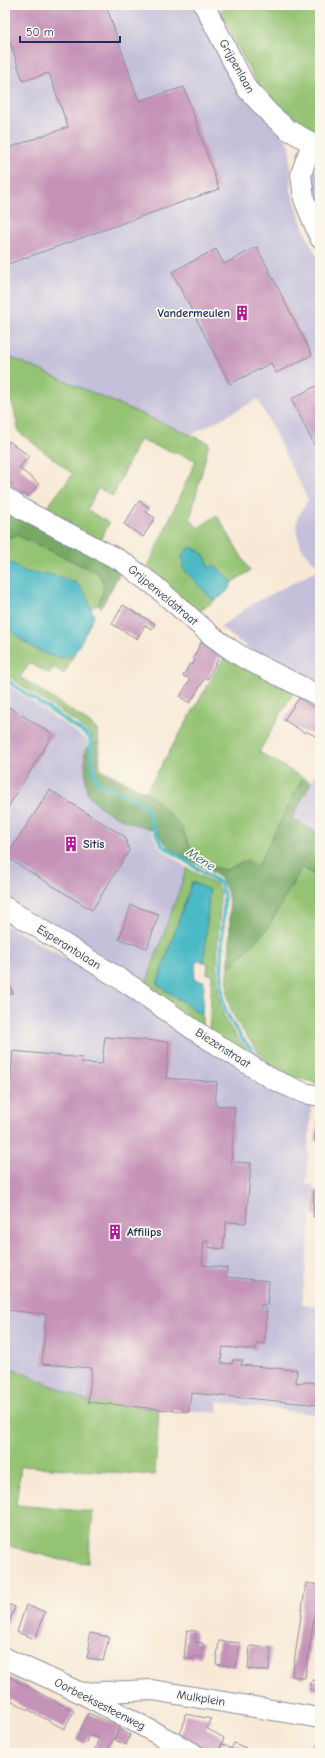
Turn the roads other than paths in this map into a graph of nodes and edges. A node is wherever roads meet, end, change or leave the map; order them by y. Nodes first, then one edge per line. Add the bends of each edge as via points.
1 (204, 5) edge
2 (316, 144) edge
3 (320, 238) edge
4 (5, 497) edge
5 (320, 696) edge
6 (5, 907) edge
7 (133, 986) joint
8 (320, 1096) edge
9 (5, 1658) edge
10 (82, 1693) junction
11 (320, 1718) edge
12 (193, 1753) edge

1 - 2 street, Grijpenlaan via 247,89 287,129
2 - 3 street via 301,174 304,199
4 - 5 street, Grijpenveldstraat via 22,509 123,562 235,652
6 - 7 street, Esperantolaan
7 - 8 street, Biezenstraat via 197,1032 272,1079 304,1093
9 - 10 street, Oorbeeksesteenweg
10 - 11 street, Mulkplein via 152,1690
10 - 12 street, Oorbeeksesteenweg

